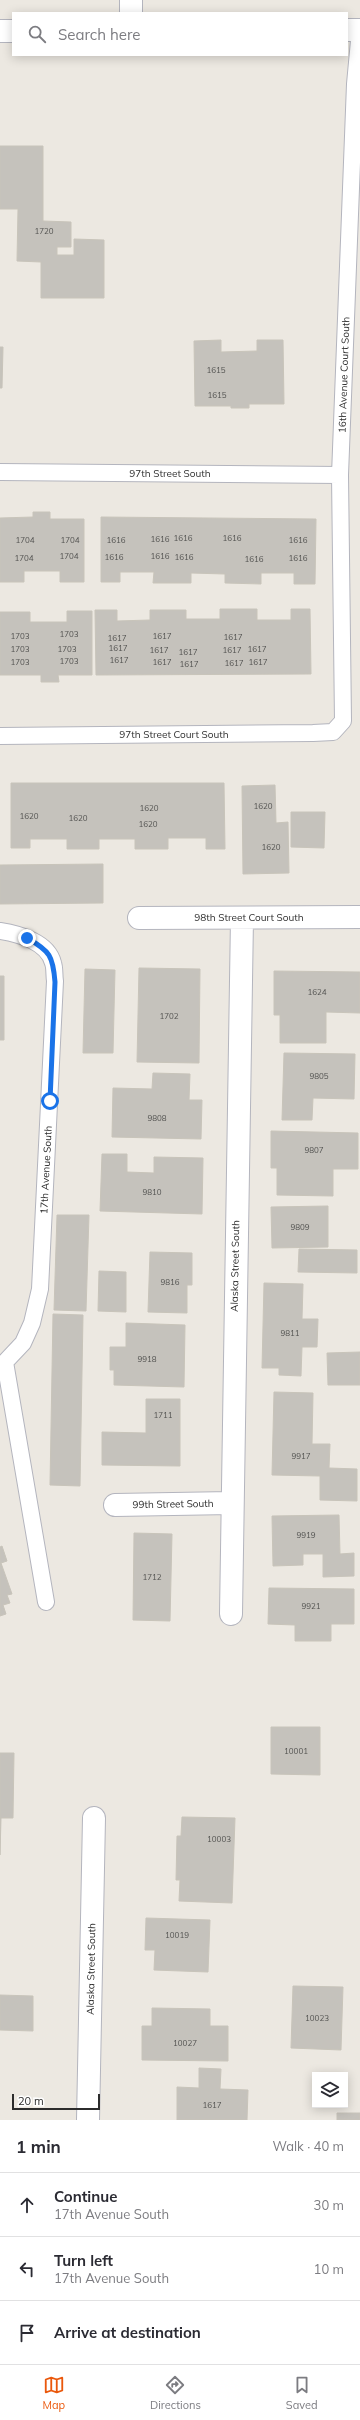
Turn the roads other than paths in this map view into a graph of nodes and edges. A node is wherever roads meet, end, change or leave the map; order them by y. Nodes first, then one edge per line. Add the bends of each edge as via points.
1 (131, 0) edge
2 (131, 12) edge
3 (348, 30) edge
4 (360, 30) edge
5 (0, 31) edge
6 (12, 31) edge
7 (0, 472) edge
8 (340, 474) junction
9 (343, 721) joint
10 (0, 736) edge
11 (360, 916) edge
12 (139, 918) dead end
13 (242, 918) junction
14 (0, 931) edge
15 (2, 1361) edge
16 (231, 1503) junction
17 (116, 1505) dead end
18 (46, 1602) dead end
19 (231, 1614) dead end
20 (94, 1818) dead end
21 (88, 2120) edge

1 - 2 street
3 - 4 street
4 - 8 lane, 16th Avenue Court South via 355,84
5 - 6 street
7 - 8 lane, 97th Street South
8 - 9 lane, 16th Avenue Court South
9 - 10 lane, 97th Street Court South via 333,732 314,733
11 - 13 street, 98th Street Court South
12 - 13 street, 98th Street Court South
13 - 16 street, Alaska Street South
14 - 15 lane, 17th Avenue South via 27,938 43,947 53,962 55,982 40,1289 32,1324 23,1344
15 - 18 lane
16 - 17 street, 99th Street South
16 - 19 street, Alaska Street South
20 - 21 street, Alaska Street South

